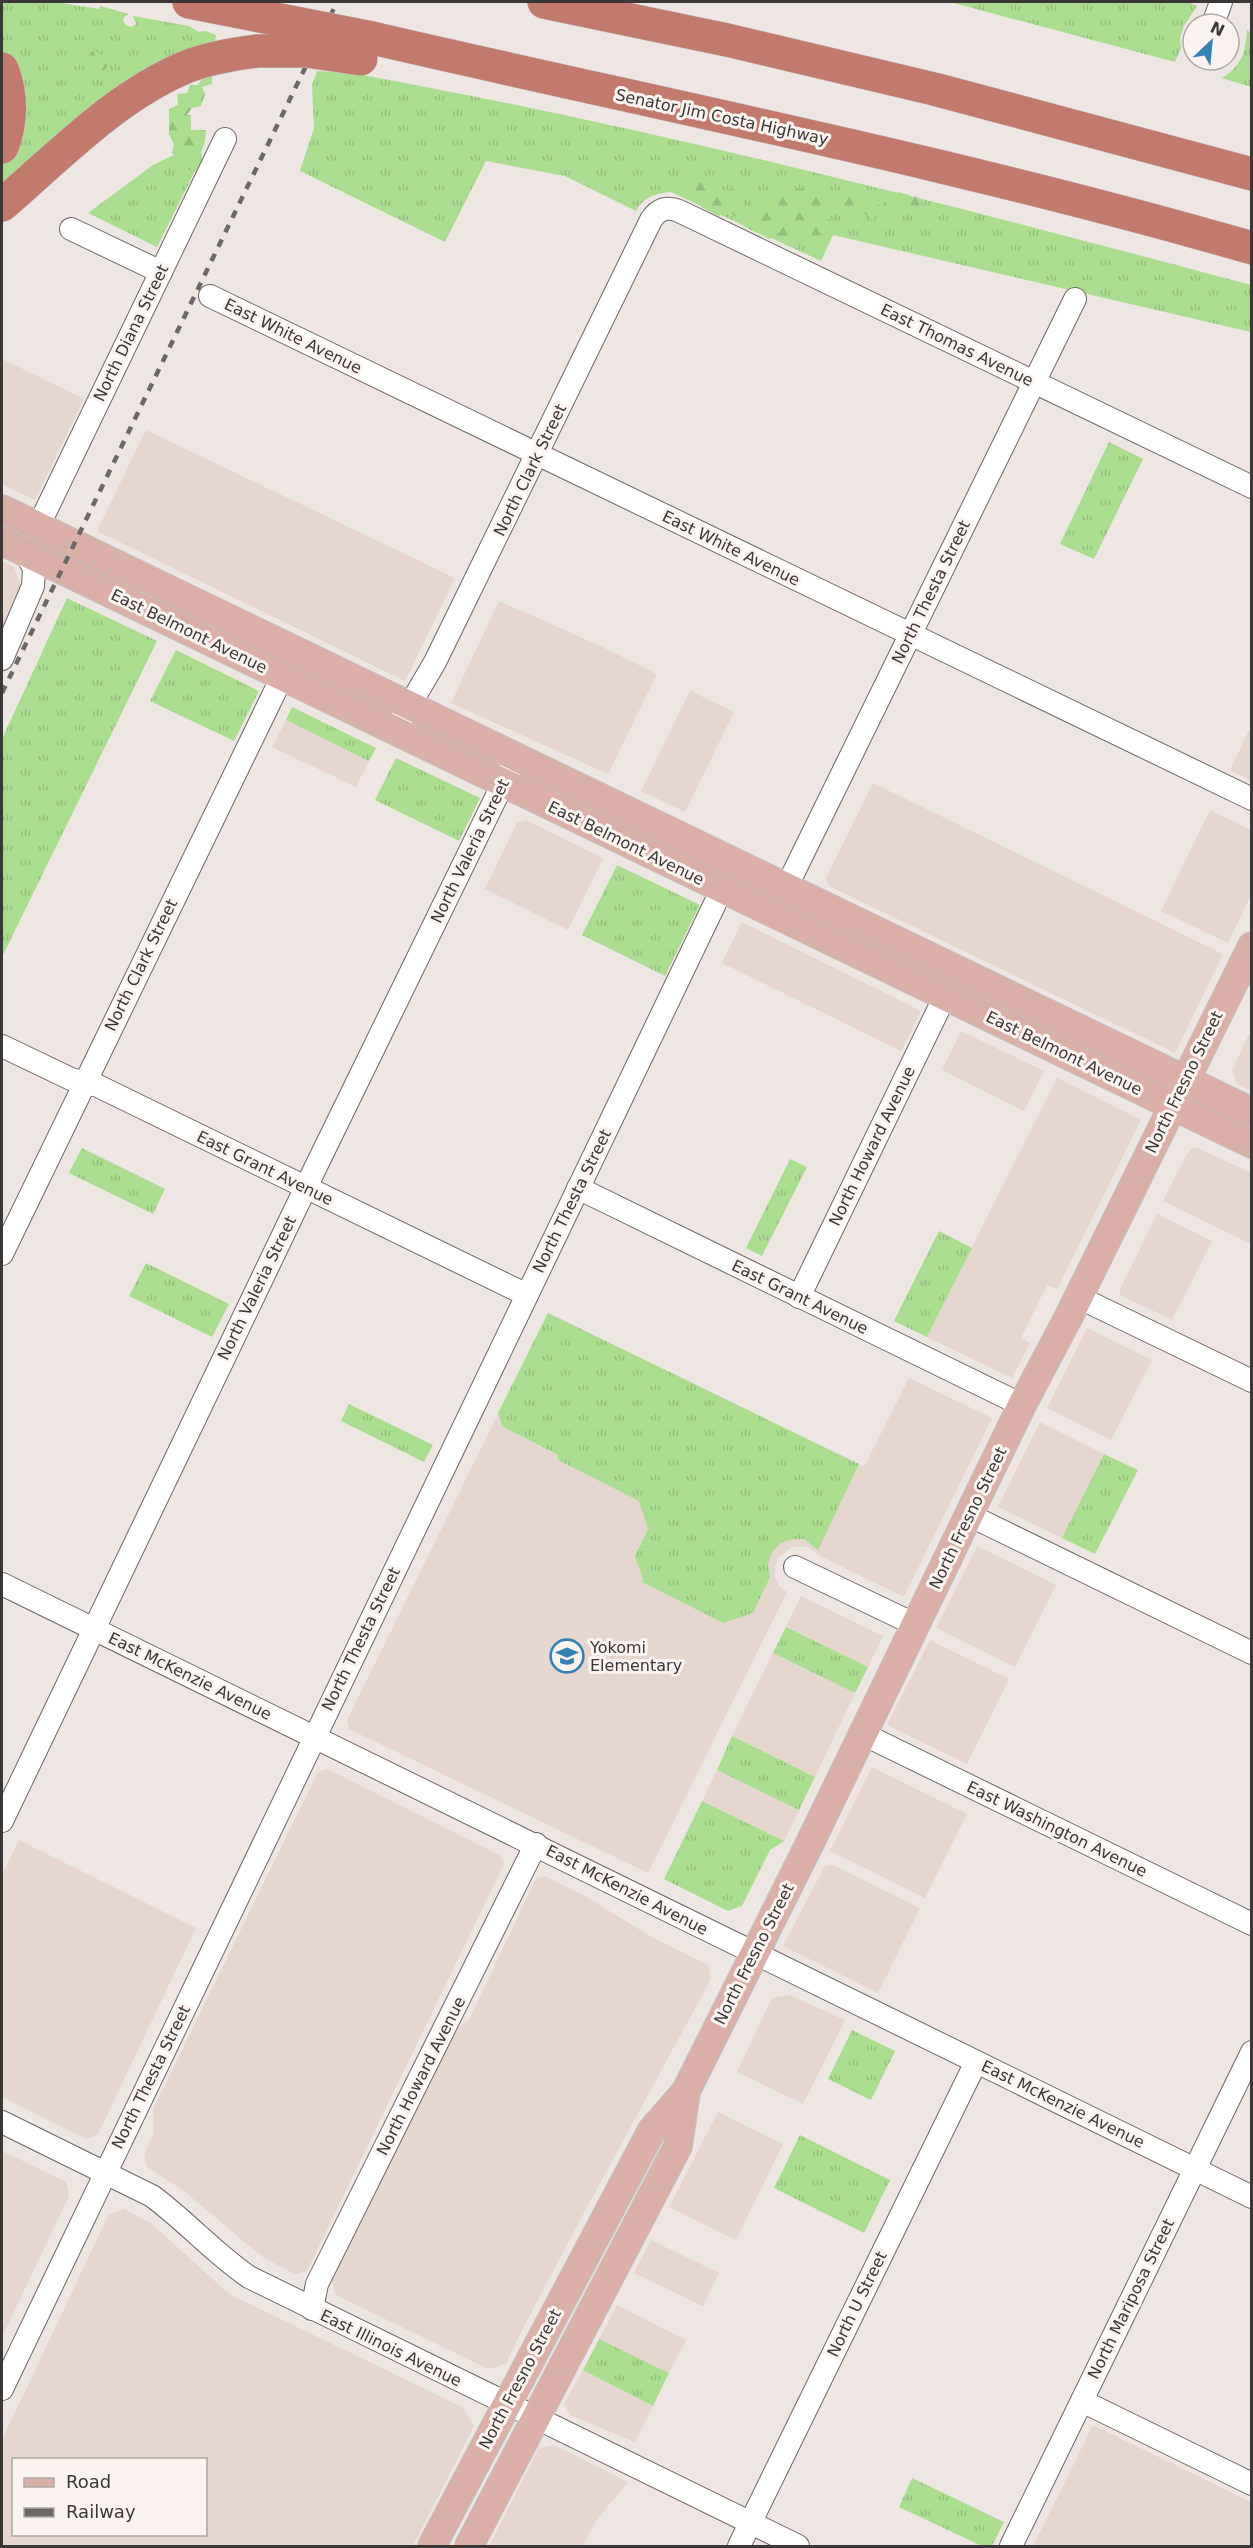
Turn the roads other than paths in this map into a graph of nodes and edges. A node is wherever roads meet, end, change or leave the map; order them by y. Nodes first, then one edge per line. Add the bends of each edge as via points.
1 (189, 2) edge
2 (544, 2) edge
3 (367, 49) junction
4 (2, 69) edge
5 (225, 139) dead end
6 (2, 147) edge
7 (1251, 174) edge
8 (2, 205) edge
9 (662, 209) joint
10 (71, 229) dead end
11 (1251, 248) edge
12 (160, 272) junction
13 (210, 296) dead end
14 (1076, 299) dead end
15 (1035, 382) junction
16 (538, 455) junction
17 (1251, 487) edge
18 (2, 509) edge
19 (2, 524) edge
20 (38, 527) junction
21 (13, 546) edge
22 (910, 634) junction
23 (2, 659) edge
24 (282, 676) junction
25 (411, 706) junction
26 (395, 730) junction
27 (516, 757) junction
28 (503, 784) junction
29 (1251, 799) edge
30 (787, 886) junction
31 (722, 889) junction
32 (1251, 946) edge
33 (945, 996) junction
34 (2, 1046) edge
35 (1185, 1079) junction
36 (84, 1082) junction
37 (1172, 1105) junction
38 (1251, 1112) edge
39 (1251, 1144) edge
40 (306, 1187) junction
41 (578, 1188) junction
42 (2, 1254) edge
43 (527, 1295) junction
44 (799, 1297) junction
45 (1078, 1297) junction
46 (1251, 1381) edge
47 (1022, 1404) junction
48 (969, 1515) junction
49 (795, 1567) dead end
50 (2, 1584) edge
51 (916, 1625) junction
52 (94, 1629) junction
53 (1251, 1653) edge
54 (863, 1734) junction
55 (315, 1736) junction
56 (2, 1821) edge
57 (536, 1844) junction
58 (1251, 1924) edge
59 (754, 1954) junction
60 (1251, 2052) edge
61 (976, 2062) junction
62 (686, 2091) junction
63 (2, 2122) edge
64 (1195, 2169) junction
65 (105, 2172) junction
66 (1251, 2197) edge
67 (312, 2309) junction
68 (2, 2389) edge
69 (1082, 2401) junction
70 (505, 2404) junction
71 (535, 2418) junction
72 (1251, 2484) edge
73 (751, 2523) junction
74 (432, 2547) edge
75 (469, 2547) edge
76 (739, 2547) edge
77 (798, 2547) edge
78 (1011, 2547) edge

1 - 3 highway, Senator Jim Costa Highway, bridge via 270,18
2 - 7 highway via 934,89
3 - 8 highway, bridge via 258,51 207,60 164,77 108,115
3 - 11 highway, Senator Jim Costa Highway via 622,95 930,162
4 - 6 highway via 10,107
5 - 12 street, North Diana Street
9 - 15 street, East Thomas Avenue via 679,211
9 - 16 street, North Clark Street via 651,220
10 - 12 street
12 - 20 street, North Diana Street
13 - 16 street, East White Avenue
14 - 15 street, North Thesta Street
15 - 17 street, East Thomas Avenue
15 - 22 street, North Thesta Street
16 - 22 street, East White Avenue
16 - 25 street, North Clark Street
18 - 20 main road, East Belmont Avenue
19 - 20 main road via 29,535
20 - 25 main road, East Belmont Avenue
21 - 23 street via 34,568 31,595
21 - 24 main road, East Belmont Avenue
22 - 29 street, East White Avenue
22 - 30 street, North Thesta Street
24 - 26 main road, East Belmont Avenue
24 - 36 street, North Clark Street
25 - 26 street, North Clark Street
25 - 27 main road, East Belmont Avenue
26 - 28 main road, East Belmont Avenue
27 - 28 street, North Valeria Street
27 - 30 main road, East Belmont Avenue
28 - 31 main road, East Belmont Avenue
28 - 40 street, North Valeria Street
30 - 35 main road, East Belmont Avenue
31 - 33 main road, East Belmont Avenue
31 - 41 street, North Thesta Street
32 - 35 main road, North Fresno Street
33 - 37 main road, East Belmont Avenue
33 - 44 street, North Howard Avenue
34 - 36 street, East Grant Avenue
35 - 37 main road, North Fresno Street
35 - 38 main road, East Belmont Avenue
36 - 40 street, East Grant Avenue
36 - 42 street, North Clark Street
37 - 39 main road, East Belmont Avenue
37 - 45 main road, North Fresno Street
40 - 43 street, East Grant Avenue
40 - 52 street, North Valeria Street
41 - 43 street, North Thesta Street
41 - 44 street, East Grant Avenue
43 - 55 street, North Thesta Street
44 - 47 street, East Grant Avenue
45 - 46 street
45 - 47 main road, North Fresno Street
47 - 48 main road, North Fresno Street
48 - 51 main road, North Fresno Street
48 - 53 street
49 - 51 street
50 - 52 street, East McKenzie Avenue
51 - 54 main road, North Fresno Street
52 - 55 street, East McKenzie Avenue
52 - 56 street, North Valeria Street
54 - 58 street, East Washington Avenue
54 - 59 main road, North Fresno Street
55 - 57 street, East McKenzie Avenue
55 - 65 street, North Thesta Street
57 - 59 street, East McKenzie Avenue
57 - 67 street, North Howard Avenue via 317,2284
59 - 61 street, East McKenzie Avenue
59 - 62 main road, North Fresno Street
60 - 64 street, North Mariposa Street
61 - 64 street, East McKenzie Avenue
61 - 73 street, North U Street
62 - 70 main road, North Fresno Street via 652,2130
62 - 71 main road, North Fresno Street via 678,2146
63 - 65 street, East Illinois Avenue
64 - 66 street, East McKenzie Avenue
64 - 69 street, North Mariposa Street
65 - 67 street, East Illinois Avenue via 161,2202 249,2277
65 - 68 street, North Thesta Street
67 - 70 street, East Illinois Avenue
69 - 72 street
69 - 78 street, North Mariposa Street
70 - 71 street, East Illinois Avenue
70 - 74 main road, North Fresno Street
71 - 73 street, East Illinois Avenue
71 - 75 main road, North Fresno Street
73 - 76 street, North U Street
73 - 77 street, East Illinois Avenue

